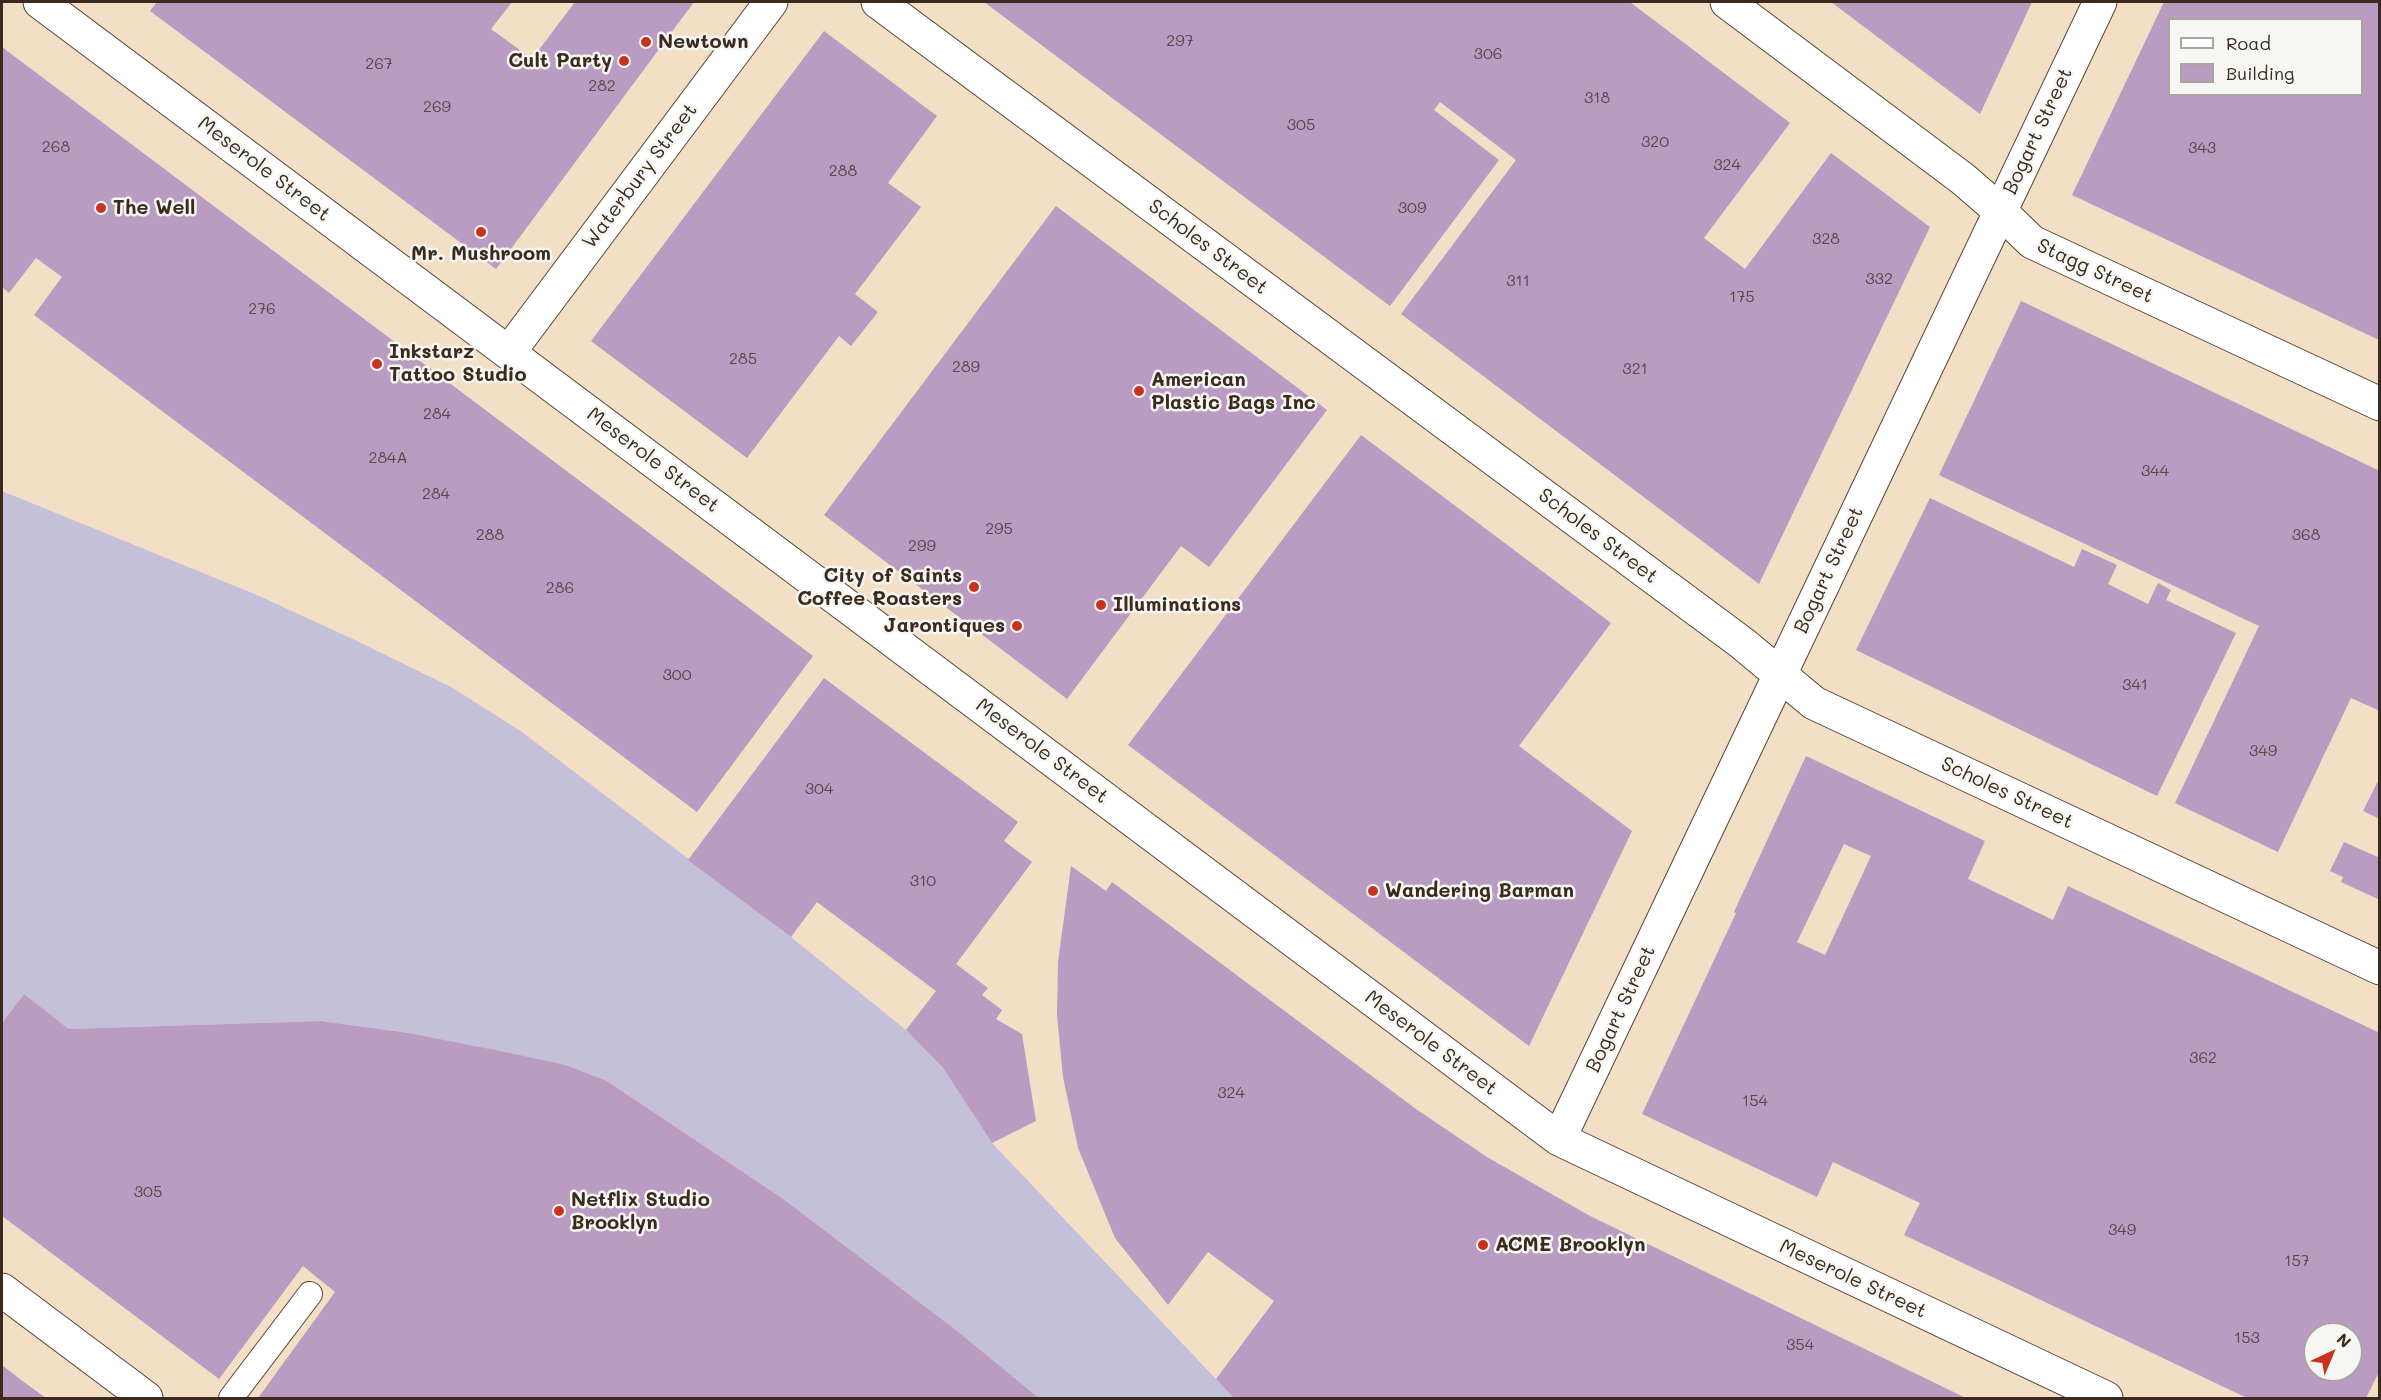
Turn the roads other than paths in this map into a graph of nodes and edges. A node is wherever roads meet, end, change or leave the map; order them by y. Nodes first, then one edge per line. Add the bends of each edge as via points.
1 (771, 2) edge
2 (878, 2) edge
3 (1727, 2) edge
4 (2100, 2) edge
5 (46, 3) edge
6 (2000, 211) junction
7 (509, 352) junction
8 (2379, 404) edge
9 (1780, 674) junction
10 (2379, 968) edge
11 (1559, 1139) junction
12 (2, 1290) edge
13 (310, 1294) dead end
14 (146, 1398) edge
15 (231, 1398) edge
16 (2106, 1398) edge

1 - 7 street, Waterbury Street
2 - 9 street, Scholes Street
3 - 6 street, Stagg Street
4 - 6 street, Bogart Street
5 - 7 street, Meserole Street
6 - 8 street, Stagg Street via 2032,242
6 - 9 street, Bogart Street
7 - 11 street, Meserole Street
9 - 10 street, Scholes Street via 1814,703
9 - 11 street, Bogart Street
11 - 16 street, Meserole Street
12 - 14 street
13 - 15 lane

